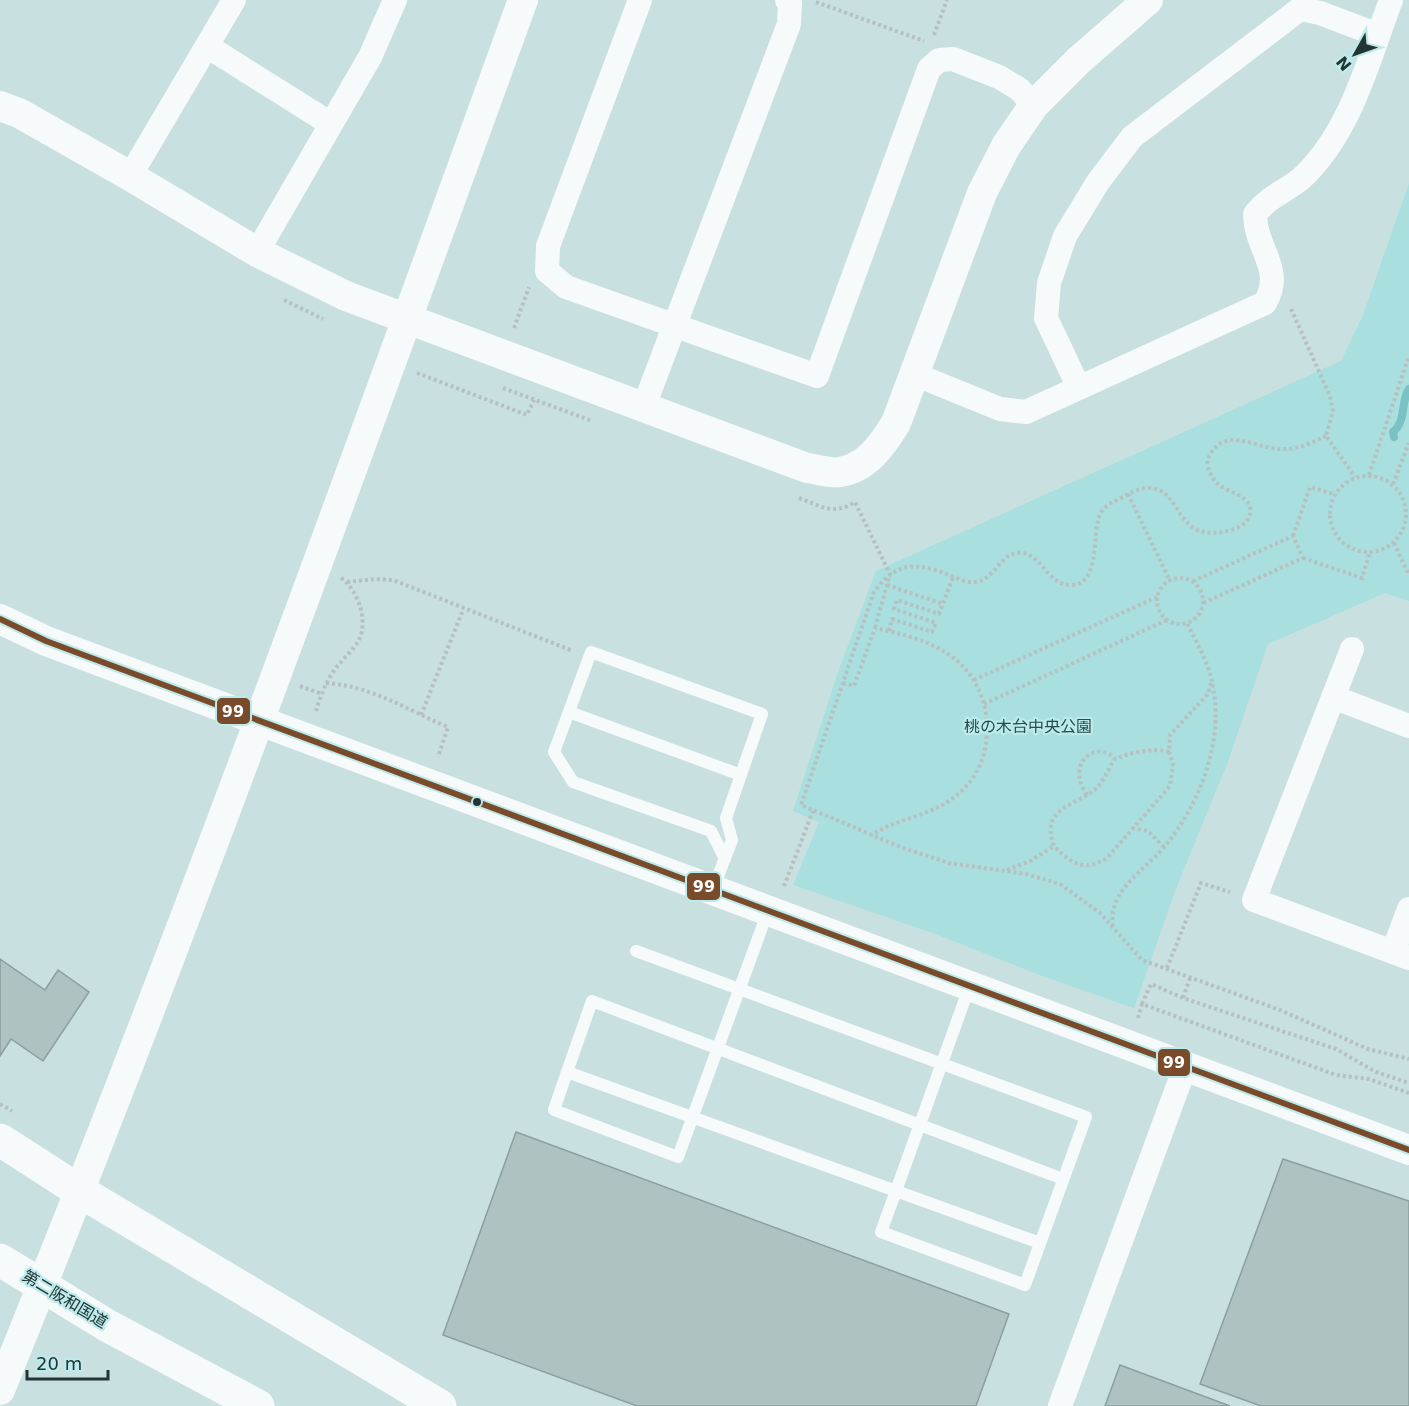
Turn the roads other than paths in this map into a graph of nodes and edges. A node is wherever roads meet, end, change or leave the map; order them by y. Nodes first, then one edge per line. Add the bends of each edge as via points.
1 (234, 0) edge
2 (395, 0) edge
3 (523, 0) edge
4 (640, 0) edge
5 (788, 0) edge
6 (1148, 0) edge
7 (1391, 0) edge
8 (1377, 35) junction
9 (207, 46) junction
10 (1034, 105) junction
11 (0, 106) edge
12 (331, 124) junction
13 (130, 176) junction
14 (256, 252) junction
15 (674, 325) junction
16 (914, 374) junction
17 (1079, 388) junction
18 (644, 406) junction
19 (0, 619) edge
20 (1352, 649) dead end
21 (1333, 697) junction
22 (569, 712) junction
23 (258, 719) junction
24 (1409, 726) edge
25 (741, 775) junction
26 (725, 859) junction
27 (713, 889) junction
28 (1409, 909) edge
29 (771, 911) junction
30 (636, 951) dead end
31 (1401, 955) edge
32 (970, 985) junction
33 (738, 989) junction
34 (717, 1048) junction
35 (941, 1064) junction
36 (1185, 1066) junction
37 (567, 1072) junction
38 (692, 1117) junction
39 (919, 1125) junction
40 (0, 1140) edge
41 (1409, 1150) edge
42 (1063, 1179) junction
43 (81, 1192) junction
44 (895, 1192) junction
45 (1040, 1243) junction
46 (0, 1260) edge
47 (0, 1390) edge
48 (258, 1406) edge
49 (440, 1406) edge
50 (1060, 1406) edge

1 - 9 street
2 - 12 street via 370,57
3 - 23 street
4 - 15 street via 548,246 547,271 566,287
5 - 15 street via 789,24
6 - 10 street
7 - 8 street
8 - 17 street via 1346,122 1304,176 1266,200 1255,214 1255,231 1274,274 1273,289 1264,303
8 - 17 street via 1300,9 1132,137 1065,236 1049,283 1046,318
9 - 12 street
9 - 13 street
10 - 15 street via 1019,89 999,77 953,59 939,60 929,69 817,376
10 - 16 street via 1006,146 982,193
11 - 13 street
12 - 14 street
13 - 14 street
14 - 18 street via 346,296
15 - 18 street
16 - 17 street via 1000,409 1026,412
16 - 18 street via 896,423 882,446 862,464 839,473 807,468
19 - 23 street
20 - 21 street
21 - 24 street
21 - 31 street via 1254,900
22 - 25 lane
22 - 25 lane via 591,652 762,714
22 - 26 lane via 554,752 573,782 711,831
23 - 27 street
23 - 43 street
25 - 26 lane via 726,818 732,840
26 - 27 lane
27 - 29 street
28 - 31 street
29 - 32 street
29 - 33 lane
30 - 33 lane
32 - 35 lane
32 - 36 street
33 - 34 lane
33 - 35 lane
34 - 37 lane via 592,1000
34 - 38 lane
34 - 39 lane
35 - 39 lane
35 - 42 lane via 1086,1117
36 - 41 street
36 - 50 street
37 - 38 lane
37 - 38 lane via 554,1110 678,1157
38 - 44 lane
39 - 42 lane
39 - 44 lane
40 - 43 highway
42 - 45 lane
43 - 47 street
43 - 49 highway
44 - 45 lane
44 - 45 lane via 880,1232 1025,1285
46 - 48 highway, 第二阪和国道 via 108,1326

